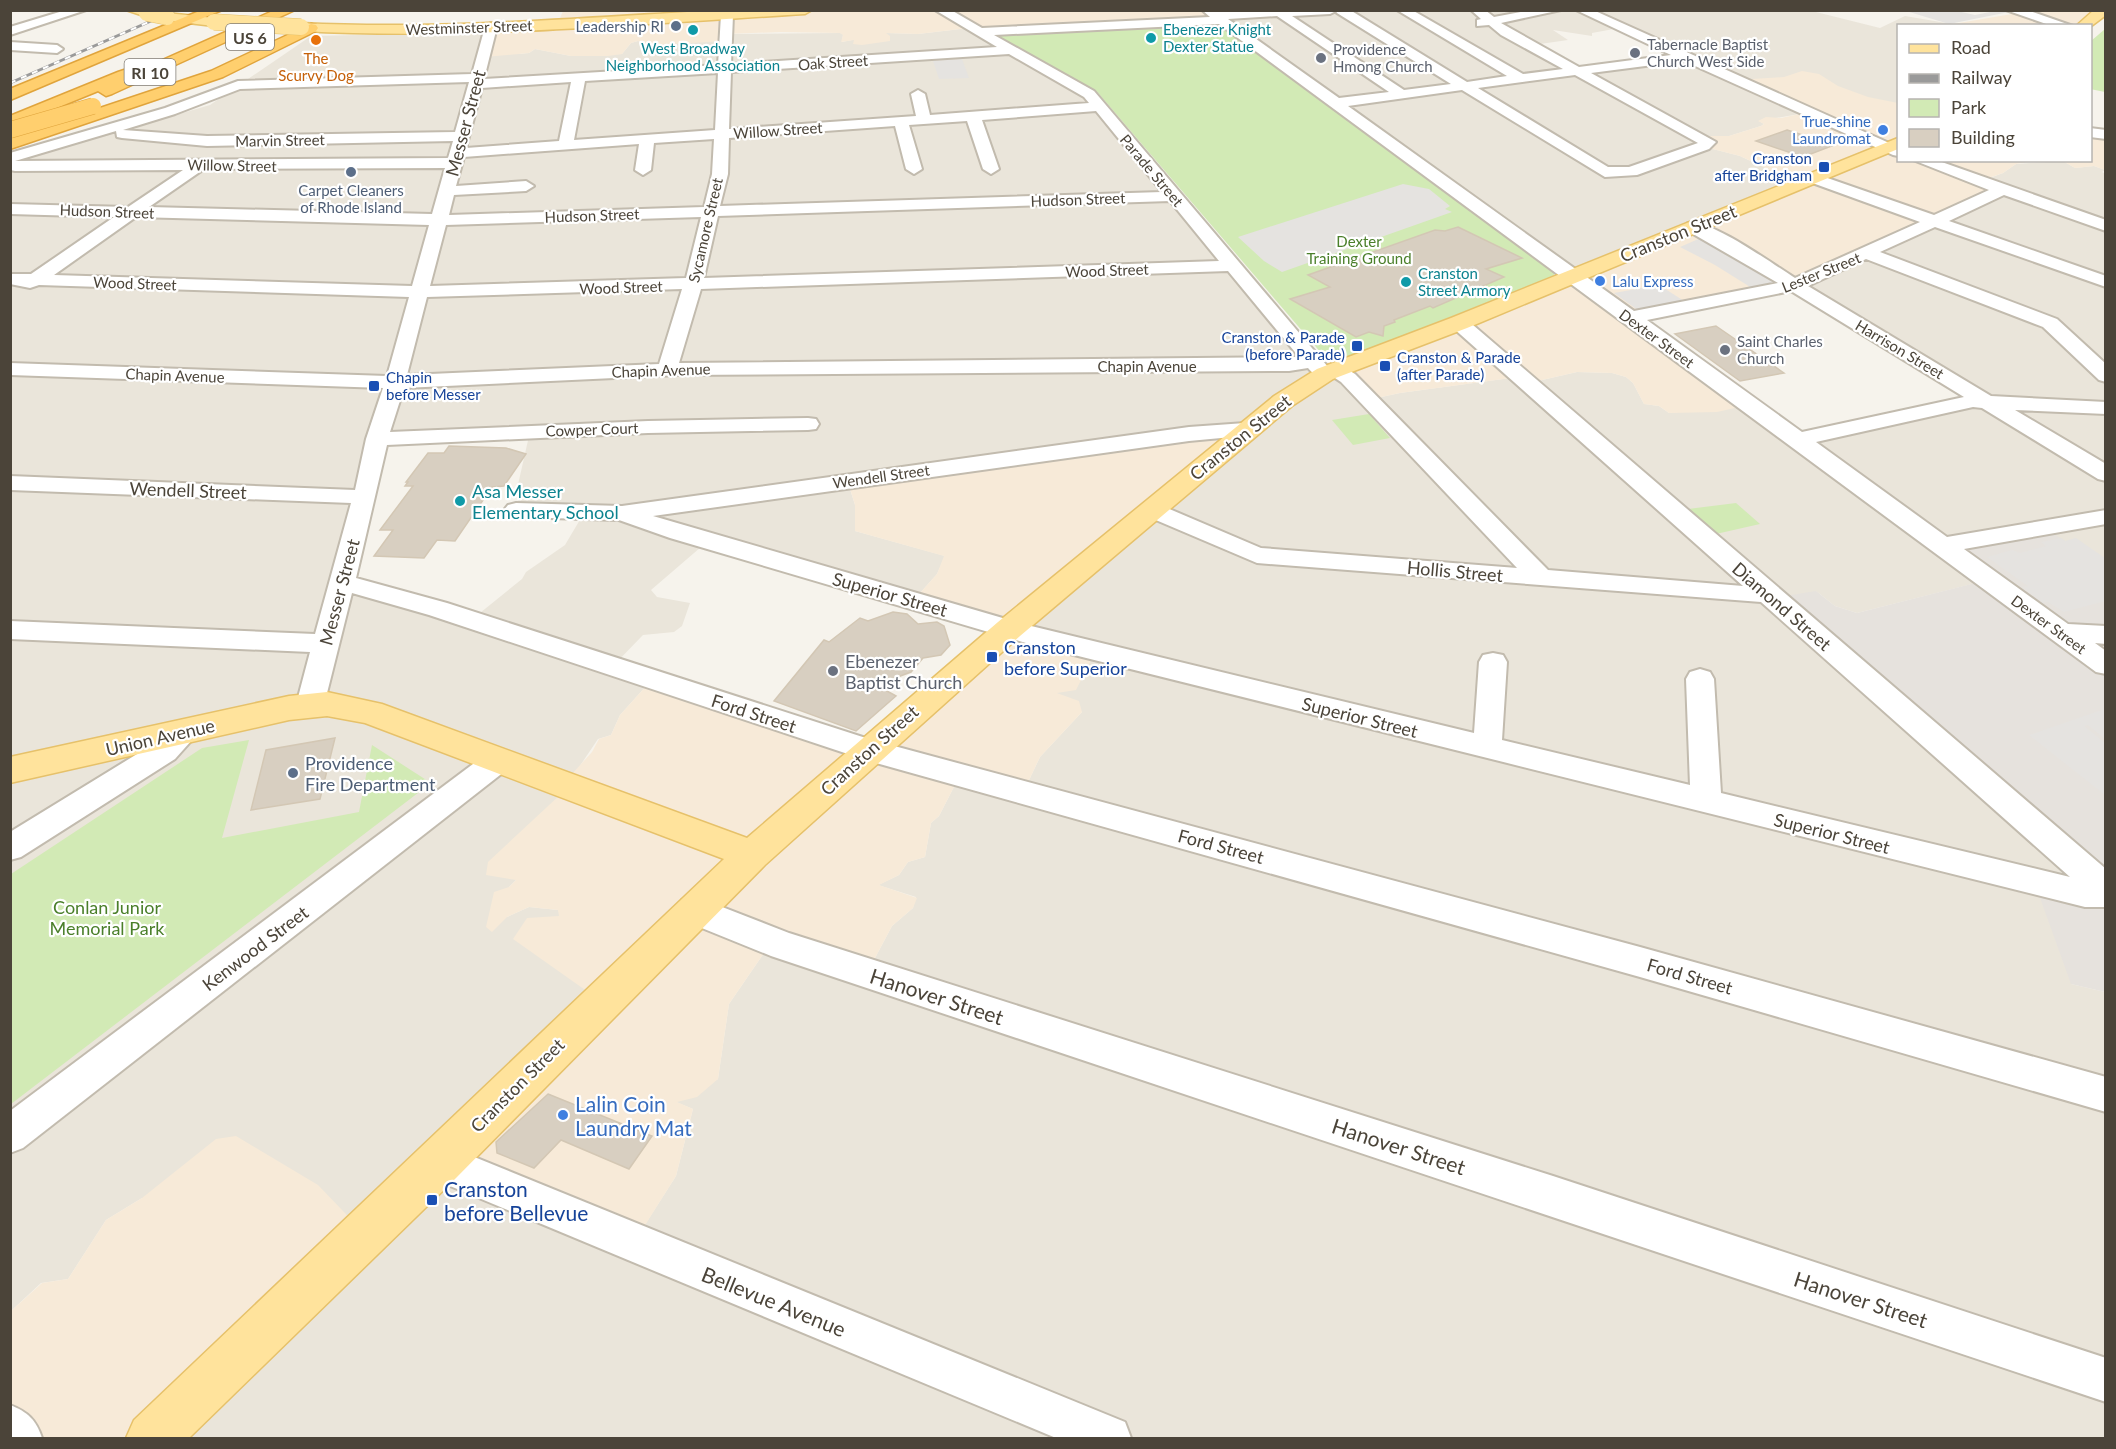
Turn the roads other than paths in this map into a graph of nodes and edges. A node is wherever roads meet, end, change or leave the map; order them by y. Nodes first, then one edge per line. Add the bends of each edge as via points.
1 (80, 10) edge
2 (254, 10) edge
3 (271, 10) edge
4 (288, 10) edge
5 (805, 10) edge
6 (941, 10) edge
7 (1330, 10) edge
8 (1341, 10) edge
9 (1403, 10) edge
10 (1477, 10) edge
11 (1555, 10) edge
12 (1582, 10) edge
13 (2013, 10) edge
14 (2103, 10) edge
15 (793, 11) edge
16 (140, 12) edge
17 (704, 13) edge
18 (1280, 13) junction
19 (727, 15) junction
20 (215, 16) edge
21 (1215, 16) edge
22 (560, 17) edge
23 (193, 20) junction
24 (308, 20) edge
25 (1492, 22) junction
26 (2060, 24) edge
27 (2086, 24) edge
28 (491, 27) junction
29 (1434, 28) junction
30 (10, 32) edge
31 (977, 32) junction
32 (10, 46) edge
33 (57, 49) dead end
34 (1011, 50) junction
35 (1684, 57) junction
36 (723, 69) junction
37 (1577, 71) junction
38 (579, 78) junction
39 (1521, 79) junction
40 (476, 81) junction
41 (1462, 86) junction
42 (918, 94) dead end
43 (1401, 94) junction
44 (10, 95) edge
45 (1336, 103) junction
46 (1099, 107) junction
47 (10, 111) edge
48 (973, 116) junction
49 (924, 120) junction
50 (900, 121) junction
51 (10, 122) edge
52 (10, 131) edge
53 (100, 132) junction
54 (720, 134) junction
55 (461, 136) junction
56 (647, 140) junction
57 (10, 144) edge
58 (566, 145) junction
59 (1895, 148) edge
60 (10, 158) edge
61 (455, 158) junction
62 (1925, 162) edge
63 (201, 164) junction
64 (10, 166) edge
65 (914, 169) dead end
66 (991, 169) dead end
67 (643, 170) dead end
68 (1813, 178) junction
69 (526, 186) dead end
70 (446, 191) junction
71 (2000, 191) junction
72 (1174, 196) junction
73 (10, 209) edge
74 (710, 211) junction
75 (132, 212) junction
76 (438, 221) junction
77 (1934, 222) junction
78 (2106, 226) edge
79 (1694, 227) junction
80 (1866, 253) junction
81 (1232, 266) junction
82 (1572, 276) junction
83 (10, 279) edge
84 (34, 280) junction
85 (2106, 282) edge
86 (693, 285) junction
87 (1795, 285) junction
88 (419, 292) junction
89 (10, 297) edge
90 (1630, 318) junction
91 (1459, 323) junction
92 (10, 369) edge
93 (667, 369) junction
94 (1324, 369) junction
95 (2106, 376) edge
96 (395, 382) junction
97 (1986, 401) junction
98 (2106, 408) edge
99 (807, 424) dead end
100 (1245, 430) junction
101 (377, 438) junction
102 (1796, 440) junction
103 (2106, 474) edge
104 (10, 483) edge
105 (365, 497) junction
106 (516, 510) dead end
107 (1152, 510) junction
108 (622, 513) junction
109 (2106, 517) edge
110 (1940, 546) junction
111 (1541, 578) junction
112 (342, 582) junction
113 (1767, 593) junction
114 (1009, 628) junction
115 (10, 630) edge
116 (2062, 633) junction
117 (2106, 635) edge
118 (325, 644) junction
119 (1493, 662) dead end
120 (2106, 665) edge
121 (1700, 680) dead end
122 (310, 705) junction
123 (186, 731) junction
124 (1487, 749) junction
125 (869, 750) junction
126 (499, 760) junction
127 (10, 770) edge
128 (1706, 802) junction
129 (10, 848) edge
130 (752, 855) junction
131 (2106, 889) edge
132 (2106, 894) edge
133 (694, 910) junction
134 (2106, 1095) edge
135 (10, 1135) edge
136 (440, 1162) junction
137 (2106, 1380) edge
138 (10, 1426) edge
139 (20, 1438) edge
140 (152, 1438) edge
141 (1109, 1438) edge

1 - 30 street
2 - 47 highway, US 6
3 - 51 highway, RI 10
4 - 52 highway, RI 10
5 - 15 main road, Westminster Street
6 - 31 street, Parade Street
7 - 18 street
8 - 41 street
9 - 29 street
10 - 25 street
11 - 25 street
12 - 35 street
13 - 26 street
14 - 27 main road
15 - 19 main road, Westminster Street
16 - 23 main road, Westminster Street, bridge
17 - 19 main road, Westminster Street
17 - 22 main road, Westminster Street
18 - 21 street
18 - 43 street
19 - 36 street, Sycamore Street
20 - 23 main road, Westminster Street
20 - 24 main road, Westminster Street, bridge
21 - 31 street
21 - 45 street, Dexter Street
22 - 28 main road, Westminster Street
23 - 44 highway
24 - 28 main road, Westminster Street via 382,30
24 - 52 highway, bridge via 93,106
24 - 57 highway via 217,74
25 - 29 street
25 - 37 street
28 - 40 street, Messer Street
29 - 39 street
31 - 34 street, Parade Street
32 - 33 street
34 - 36 street, Oak Street
34 - 46 street, Parade Street via 1089,94
35 - 37 street
35 - 59 street
36 - 38 street, Oak Street
36 - 54 street, Sycamore Street
37 - 39 street
37 - 41 street via 1708,142 1642,168 1614,173 1596,168
38 - 40 street, Oak Street
38 - 58 street
39 - 41 street
40 - 53 street, Oak Street via 238,85 180,108
40 - 55 street, Messer Street
41 - 43 street
42 - 49 street
43 - 45 street
45 - 82 street, Dexter Street
46 - 48 street, Willow Street
46 - 72 street, Parade Street
48 - 49 street, Willow Street
48 - 66 street
49 - 50 street, Willow Street
50 - 54 street, Willow Street
50 - 65 street
53 - 55 street, Marvin Street via 207,141
53 - 60 street, Oak Street
54 - 56 street, Willow Street
54 - 74 street, Sycamore Street via 720,174
55 - 61 street, Messer Street
56 - 58 street, Willow Street via 592,151
56 - 67 street
58 - 61 street, Willow Street
59 - 68 main road, Cranston Street
61 - 63 street, Willow Street via 243,167
61 - 70 street, Messer Street
62 - 71 street
63 - 64 street, Willow Street
63 - 75 street
68 - 77 street
68 - 79 main road, Cranston Street
69 - 70 street
70 - 76 street, Messer Street
71 - 77 street, Lester Street
71 - 78 street
72 - 74 street, Hudson Street
72 - 81 street, Parade Street
73 - 75 street, Hudson Street
74 - 76 street, Hudson Street
74 - 86 street, Sycamore Street
75 - 76 street, Hudson Street
75 - 84 street
76 - 88 street, Messer Street
77 - 80 street, Lester Street
77 - 85 street
79 - 82 main road, Cranston Street
79 - 87 street, Harrison Street
80 - 87 street, Lester Street
80 - 95 street via 2050,323
81 - 86 street, Wood Street
81 - 94 street, Parade Street
82 - 90 street, Dexter Street
82 - 91 main road, Cranston Street
83 - 84 street, Wood Street
84 - 88 street, Wood Street
84 - 89 street
86 - 88 street, Wood Street
86 - 93 street, Sycamore Street
87 - 90 street, Lester Street
87 - 97 street, Harrison Street
88 - 96 street, Messer Street
90 - 102 street, Dexter Street
91 - 94 main road, Cranston Street
91 - 113 street, Diamond Street
92 - 96 street, Chapin Avenue
93 - 94 street, Chapin Avenue via 1289,365
93 - 96 street, Chapin Avenue
94 - 100 main road, Cranston Street
94 - 111 street, Parade Street via 1350,380
96 - 101 street, Messer Street
97 - 98 street
97 - 102 street
97 - 103 street, Harrison Street
99 - 101 street, Cowper Court
100 - 107 main road, Cranston Street
100 - 108 street, Wendell Street via 1189,434
101 - 105 street, Messer Street
102 - 110 street, Dexter Street
104 - 105 street, Wendell Street
105 - 112 street, Messer Street
106 - 108 street, Wendell Street
107 - 111 street, Hollis Street via 1257,555
107 - 114 main road, Cranston Street
108 - 114 street, Superior Street
109 - 110 street
110 - 116 street, Dexter Street
111 - 113 street, Hollis Street
112 - 118 street, Messer Street
112 - 125 street, Ford Street via 438,609
113 - 131 street, Diamond Street
114 - 124 street, Superior Street
114 - 125 main road, Cranston Street
115 - 118 street
116 - 117 street
116 - 120 street, Dexter Street
118 - 122 street, Messer Street
119 - 124 street
121 - 128 street
122 - 123 main road, Union Avenue
122 - 126 main road via 335,704 362,710
123 - 127 main road, Union Avenue
123 - 129 street via 165,751
124 - 128 street, Superior Street
125 - 130 main road, Cranston Street
125 - 134 street, Ford Street
126 - 130 main road
126 - 135 street, Kenwood Street
128 - 132 street, Superior Street via 2085,894
130 - 133 main road, Cranston Street
133 - 136 main road, Cranston Street
133 - 137 street, Hanover Street via 783,946
136 - 140 main road, Cranston Street
136 - 141 street, Bellevue Avenue
138 - 139 street

